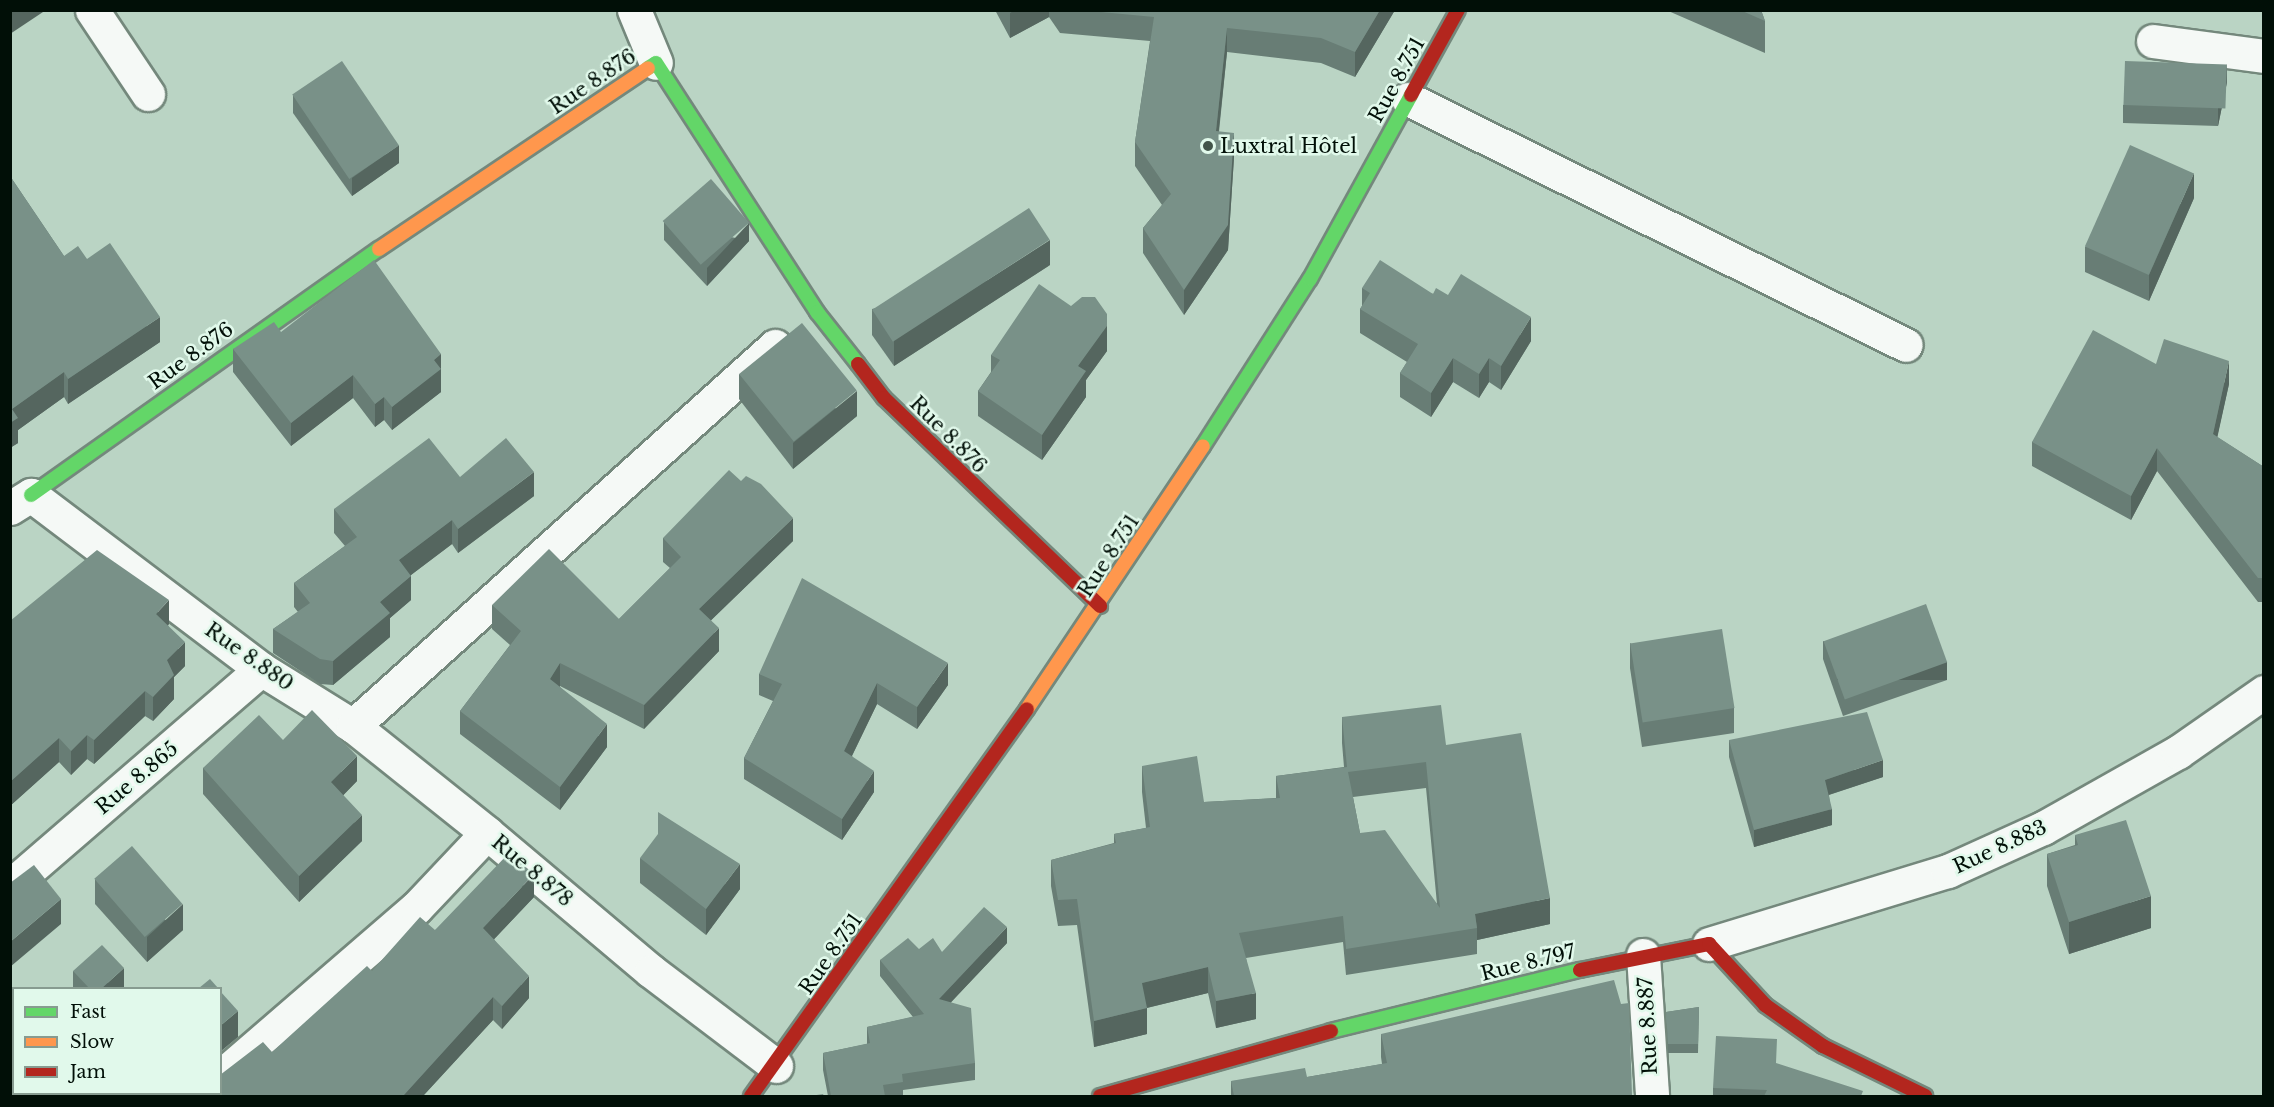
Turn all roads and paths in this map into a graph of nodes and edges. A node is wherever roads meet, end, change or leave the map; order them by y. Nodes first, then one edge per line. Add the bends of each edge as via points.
1 (92, 10) edge
2 (634, 10) edge
3 (1458, 10) edge
4 (2153, 41) dead end
5 (2264, 56) edge
6 (656, 63) junction
7 (148, 94) dead end
8 (1408, 99) junction
9 (817, 312) junction
10 (1906, 345) dead end
11 (21, 501) edge
12 (1100, 606) junction
13 (261, 669) junction
14 (2264, 692) edge
15 (353, 726) junction
16 (487, 833) junction
17 (10, 886) edge
18 (1709, 944) junction
19 (1643, 955) junction
20 (776, 1066) junction
21 (222, 1075) edge
22 (751, 1096) edge
23 (1100, 1096) edge
24 (1652, 1096) edge
25 (1925, 1096) edge

1 - 7 street
2 - 6 street
3 - 8 street, Rue 8.751
4 - 5 street
6 - 9 street, Rue 8.876
6 - 11 street, Rue 8.876 via 261,329
8 - 10 street
8 - 12 street, Rue 8.751 via 1310,279
9 - 12 street, Rue 8.876 via 884,398
9 - 15 street via 729,383
11 - 13 street, Rue 8.880
12 - 20 street, Rue 8.751
13 - 15 street, Rue 8.880
13 - 17 street, Rue 8.865
14 - 18 street, Rue 8.883 via 2178,752 2043,828 1948,871
15 - 16 street, Rue 8.880
16 - 20 street, Rue 8.878 via 651,971
16 - 21 street, Rue 8.878 via 416,908
18 - 19 street, Rue 8.797
18 - 25 street via 1765,1005 1813,1039
19 - 23 street, Rue 8.797 via 1345,1028
19 - 24 street, Rue 8.887
20 - 22 street, Rue 8.751

